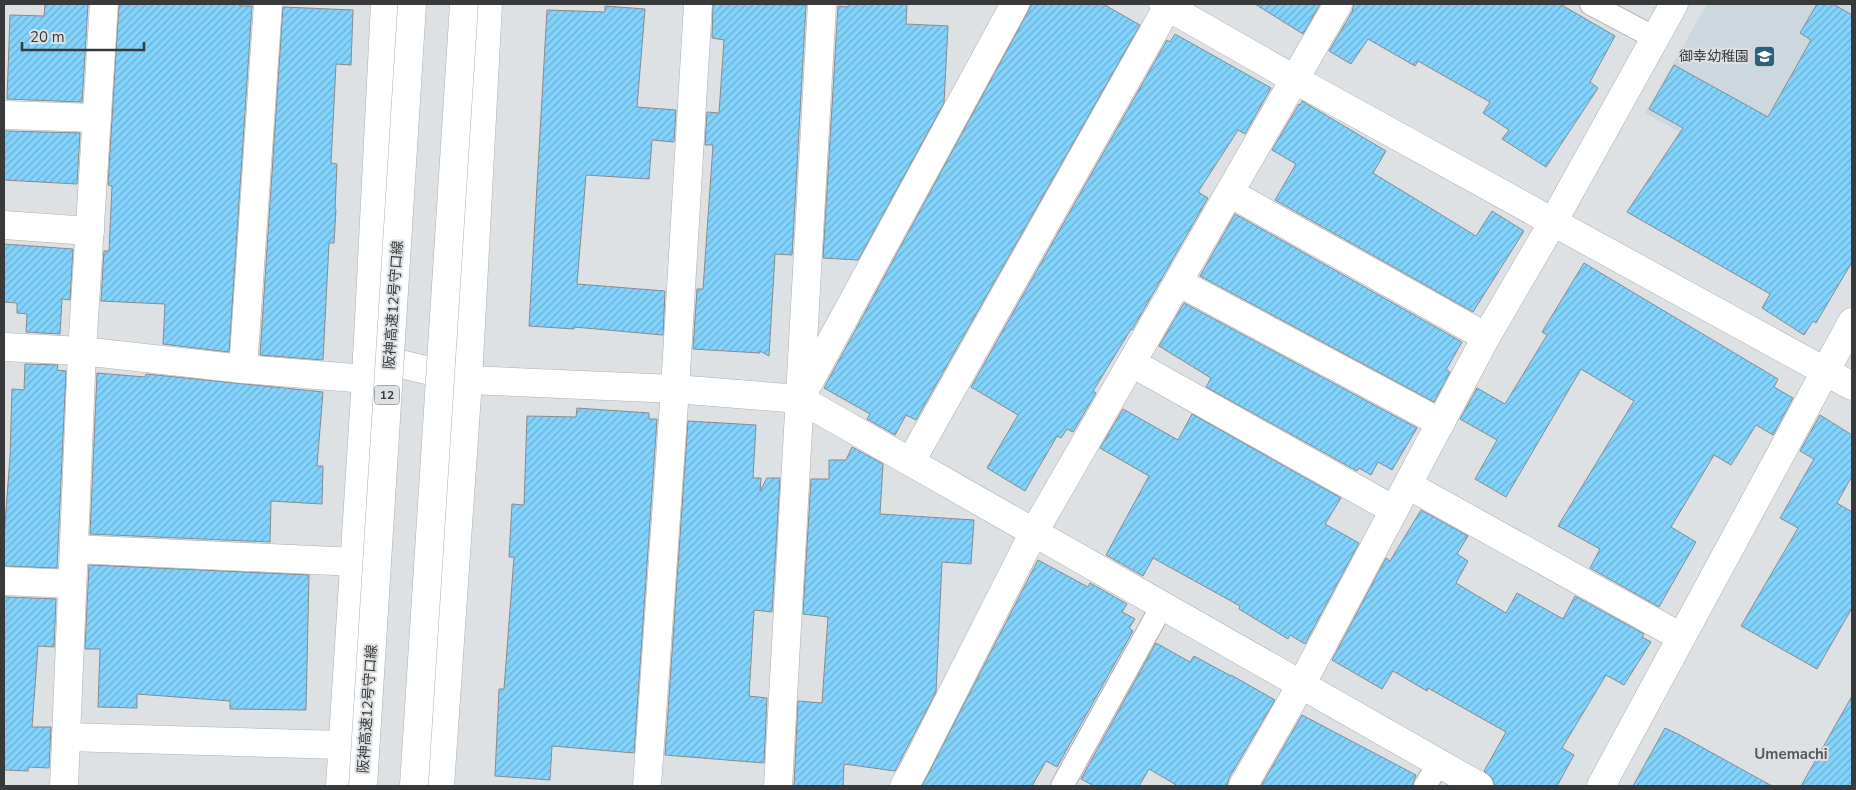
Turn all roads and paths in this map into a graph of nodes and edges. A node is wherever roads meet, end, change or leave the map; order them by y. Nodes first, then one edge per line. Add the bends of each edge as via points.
1 (104, 4) edge
2 (268, 4) edge
3 (385, 4) edge
4 (412, 4) edge
5 (464, 4) edge
6 (488, 4) edge
7 (698, 4) edge
8 (822, 4) edge
9 (1015, 4) edge
10 (1338, 4) edge
11 (1591, 4) edge
12 (1674, 4) edge
13 (1166, 5) edge
14 (1655, 38) junction
15 (1294, 79) junction
16 (4, 115) edge
17 (97, 118) junction
18 (1230, 193) junction
19 (1553, 222) junction
20 (4, 225) edge
21 (90, 231) junction
22 (1178, 282) junction
23 (1852, 322) edge
24 (1486, 337) junction
25 (4, 348) edge
26 (82, 351) junction
27 (1132, 363) junction
28 (367, 367) junction
29 (243, 369) junction
30 (1825, 371) junction
31 (468, 380) junction
32 (1852, 386) edge
33 (675, 389) junction
34 (800, 398) junction
35 (1441, 423) junction
36 (911, 461) junction
37 (1408, 484) junction
38 (1394, 510) junction
39 (1034, 532) junction
40 (74, 549) junction
41 (356, 562) junction
42 (4, 581) edge
43 (72, 584) junction
44 (1162, 606) junction
45 (1681, 636) junction
46 (1301, 685) junction
47 (66, 737) junction
48 (343, 745) junction
49 (1432, 775) edge
50 (64, 786) edge
51 (340, 786) edge
52 (363, 786) edge
53 (414, 786) edge
54 (440, 786) edge
55 (647, 786) edge
56 (778, 786) edge
57 (904, 786) edge
58 (1062, 786) edge
59 (1244, 786) edge
60 (1480, 786) edge
61 (1600, 786) edge

1 - 17 main road
2 - 29 main road
3 - 28 main road
4 - 52 main road, 阪神高速12号守口線 / 12, bridge
5 - 53 main road, bridge
6 - 31 main road
7 - 33 main road
8 - 34 main road
9 - 34 main road
10 - 15 main road
11 - 14 lane
12 - 14 main road
13 - 15 main road
13 - 36 main road
14 - 19 main road
15 - 18 main road
15 - 19 main road
16 - 17 main road
17 - 21 main road
18 - 22 main road
18 - 24 main road
19 - 24 main road
19 - 30 main road
20 - 21 main road
21 - 26 main road
22 - 27 main road
22 - 35 main road
23 - 30 main road
24 - 35 main road
25 - 26 main road
26 - 29 main road
26 - 40 main road
27 - 38 main road
27 - 39 main road
28 - 29 main road
28 - 31 main road
28 - 41 main road
30 - 32 main road
30 - 45 main road
31 - 33 main road
31 - 54 main road
33 - 34 main road
33 - 55 main road
34 - 36 main road
34 - 56 main road
35 - 37 main road
36 - 39 main road
37 - 38 main road
37 - 45 main road
38 - 46 main road
39 - 44 main road
39 - 57 main road
40 - 41 main road
40 - 43 main road
41 - 48 main road
42 - 43 main road
43 - 47 main road
44 - 46 main road
44 - 58 lane
45 - 61 main road
46 - 49 main road
46 - 59 main road
47 - 48 main road
47 - 50 main road
48 - 51 main road
49 - 60 main road

